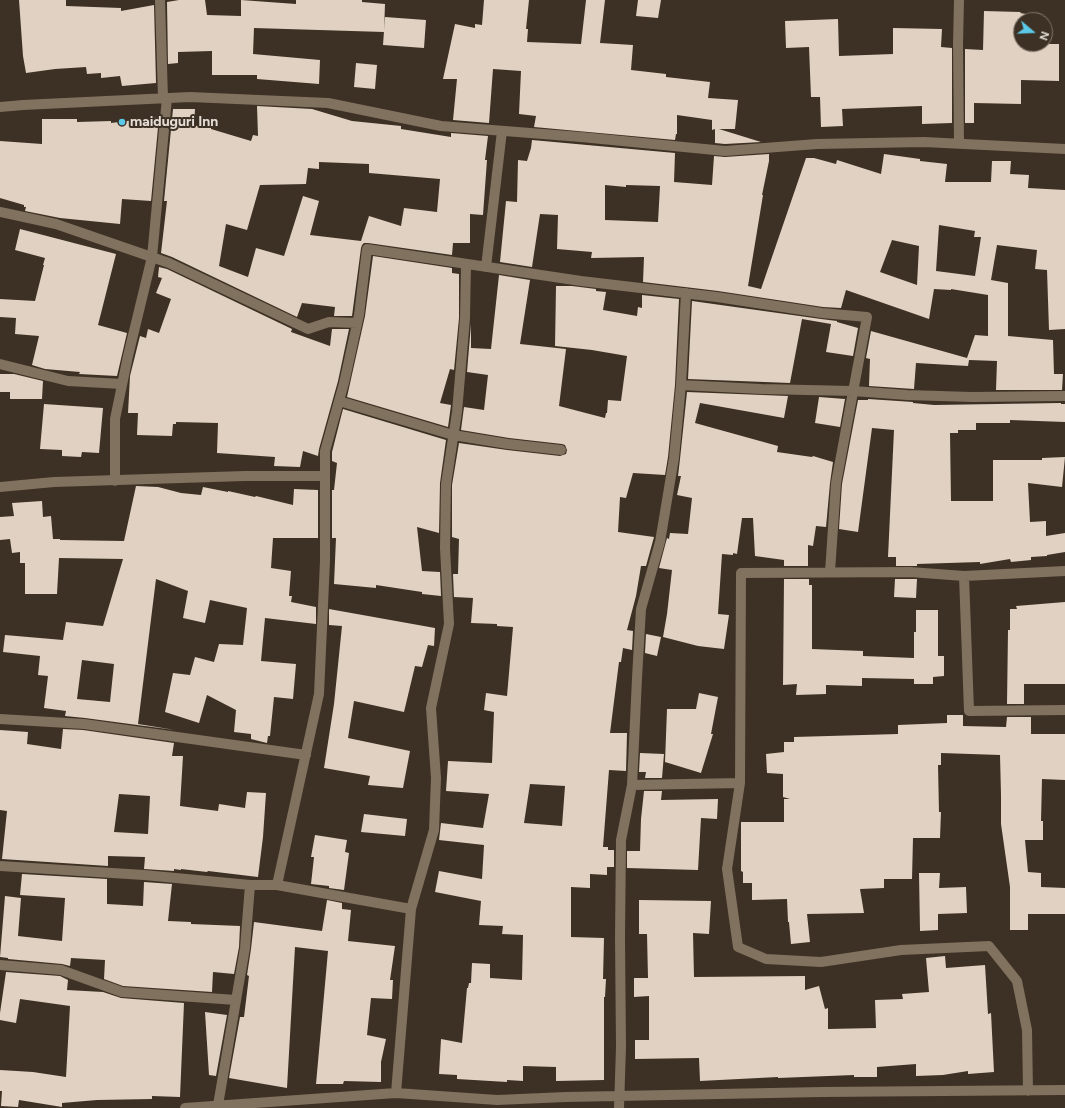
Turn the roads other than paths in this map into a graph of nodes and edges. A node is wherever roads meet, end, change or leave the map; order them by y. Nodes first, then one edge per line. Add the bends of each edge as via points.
1 (160, 0) edge
2 (959, 0) edge
3 (165, 98) junction
4 (0, 107) edge
5 (502, 131) junction
6 (959, 143) junction
7 (1065, 149) edge
8 (0, 212) edge
9 (152, 257) junction
10 (466, 264) junction
11 (486, 267) junction
12 (686, 293) junction
13 (357, 323) junction
14 (0, 364) edge
15 (122, 384) junction
16 (681, 385) junction
17 (853, 391) junction
18 (1065, 396) edge
19 (339, 401) junction
20 (453, 435) junction
21 (561, 450) dead end
22 (325, 476) junction
23 (115, 481) junction
24 (0, 487) edge
25 (1065, 571) edge
26 (830, 572) junction
27 (964, 576) junction
28 (1065, 710) edge
29 (0, 719) edge
30 (306, 755) junction
31 (740, 783) junction
32 (632, 785) junction
33 (0, 866) edge
34 (250, 885) junction
35 (277, 885) junction
36 (411, 909) junction
37 (0, 965) edge
38 (236, 1000) junction
39 (1065, 1090) edge
40 (1028, 1091) junction
41 (396, 1093) junction
42 (620, 1096) junction
43 (218, 1105) junction
44 (185, 1108) edge
45 (619, 1108) edge

1 - 3 street
2 - 6 street
3 - 4 street
3 - 5 street via 328,103 441,126
3 - 9 street
5 - 6 street via 725,151 817,144
5 - 11 street
6 - 7 street
8 - 9 street via 56,224
9 - 13 street via 308,329 329,322
9 - 15 street
10 - 11 street
10 - 13 street via 367,249
10 - 20 street via 465,318
11 - 12 street
12 - 16 street
12 - 17 street via 867,317
13 - 19 street
14 - 15 street via 68,381
15 - 23 street via 115,419
16 - 17 street
16 - 32 street via 674,458 660,542 641,609
17 - 18 street via 914,396
17 - 26 street via 836,483
19 - 20 street
19 - 22 street via 325,451
20 - 21 street
20 - 36 street via 446,484 445,548 449,624 431,708 436,778 434,830
22 - 23 street
22 - 30 street via 320,694
23 - 24 street via 54,482
25 - 27 street
26 - 27 street via 910,572
26 - 31 street via 741,573
27 - 28 street via 969,711
29 - 30 street via 84,724
30 - 35 street
31 - 32 street
31 - 40 street via 727,869 738,947 766,959 821,962 901,950 990,946 1017,981 1027,1030
32 - 42 street via 621,840
33 - 34 street
34 - 35 street
34 - 38 street via 245,948
35 - 36 street
36 - 41 street
37 - 38 street via 61,970 122,992
38 - 43 street
39 - 40 street
40 - 42 street
41 - 42 street via 497,1100
41 - 43 street
42 - 45 street
43 - 44 street

